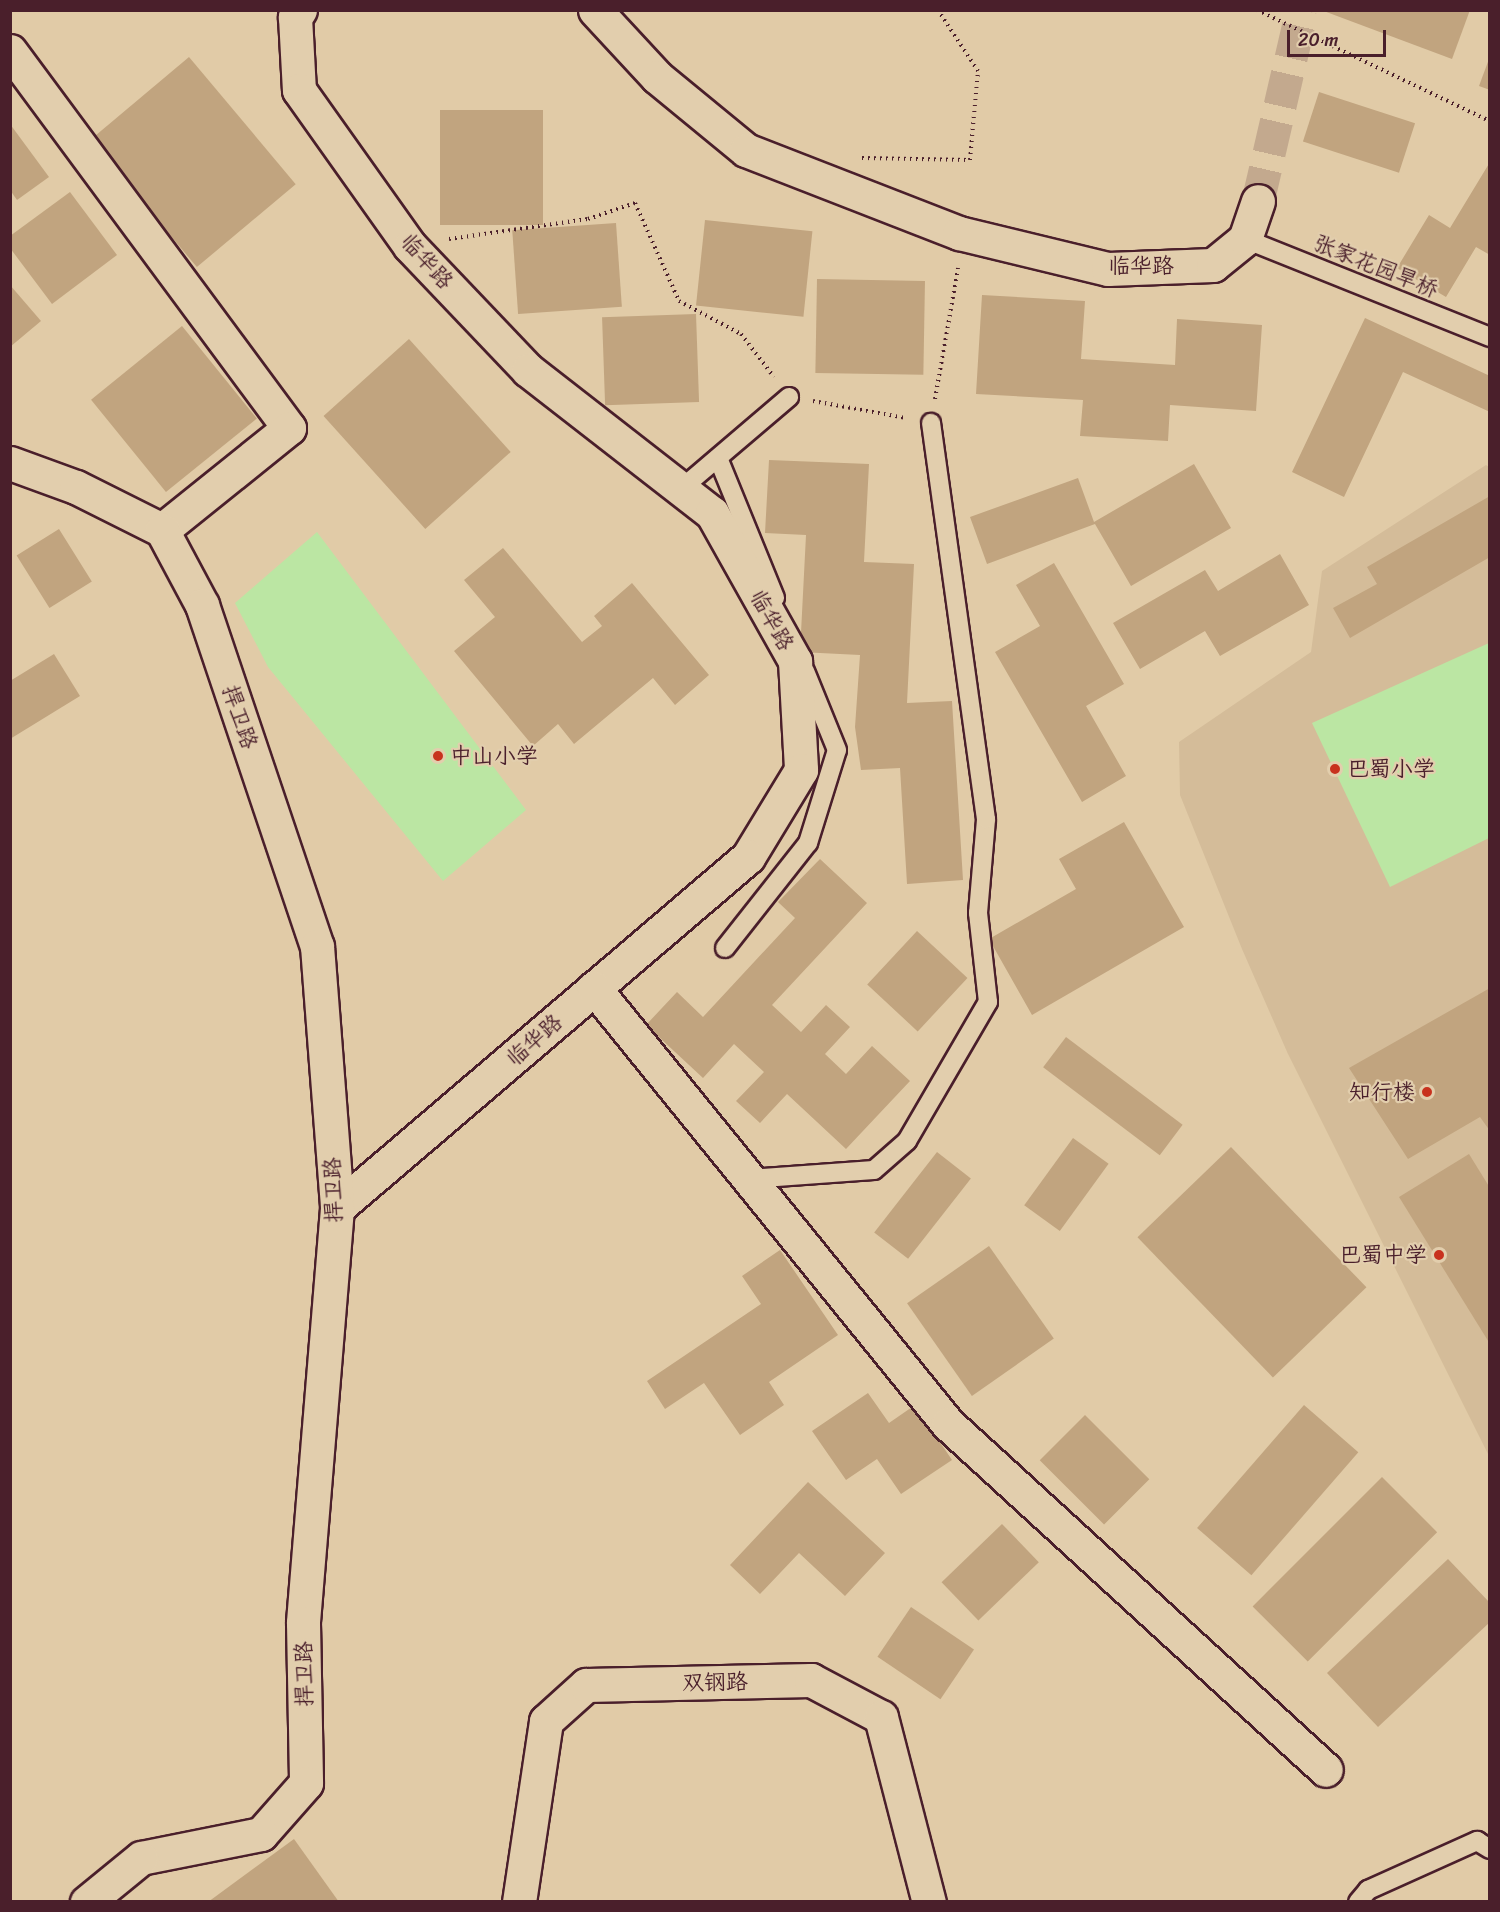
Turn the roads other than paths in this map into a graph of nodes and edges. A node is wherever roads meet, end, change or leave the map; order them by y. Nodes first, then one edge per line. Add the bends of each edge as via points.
1 (300, 10) edge
2 (595, 10) edge
3 (10, 51) edge
4 (1258, 201) tunnel mouth
5 (1245, 239) junction
6 (1490, 337) edge
7 (789, 397) road end
8 (932, 423) road end
9 (718, 458) junction
10 (10, 463) edge
11 (681, 489) junction
12 (162, 530) junction
13 (725, 948) dead end
14 (594, 988) junction
15 (749, 1179) junction
16 (337, 1208) junction
17 (1326, 1770) dead end
18 (1490, 1850) edge
19 (87, 1902) edge
20 (519, 1902) edge
21 (929, 1902) edge
22 (1358, 1902) edge

1 - 11 street, 临华路 via 295,17 299,90 410,246 528,370
2 - 5 street, 临华路 via 657,77 746,150 963,234 1108,269 1213,265
3 - 12 street via 289,428
4 - 5 street
5 - 6 lane, 张家花园旱桥
7 - 9 lane
8 - 15 lane via 986,819 978,913 988,1002 907,1141 874,1170
9 - 11 lane
9 - 13 lane via 837,750 808,843
10 - 12 street via 76,487
11 - 14 street, 临华路 via 712,513 795,661 801,770 748,857
12 - 16 street, 捍卫路 via 202,605 317,946
14 - 15 street
14 - 16 street, 临华路
15 - 17 street via 948,1424
16 - 19 street, 捍卫路 via 303,1623 306,1784 261,1834 141,1857
18 - 22 lane via 1477,1841 1368,1890
20 - 21 street, 双钢路 via 546,1721 586,1684 811,1680 881,1717

